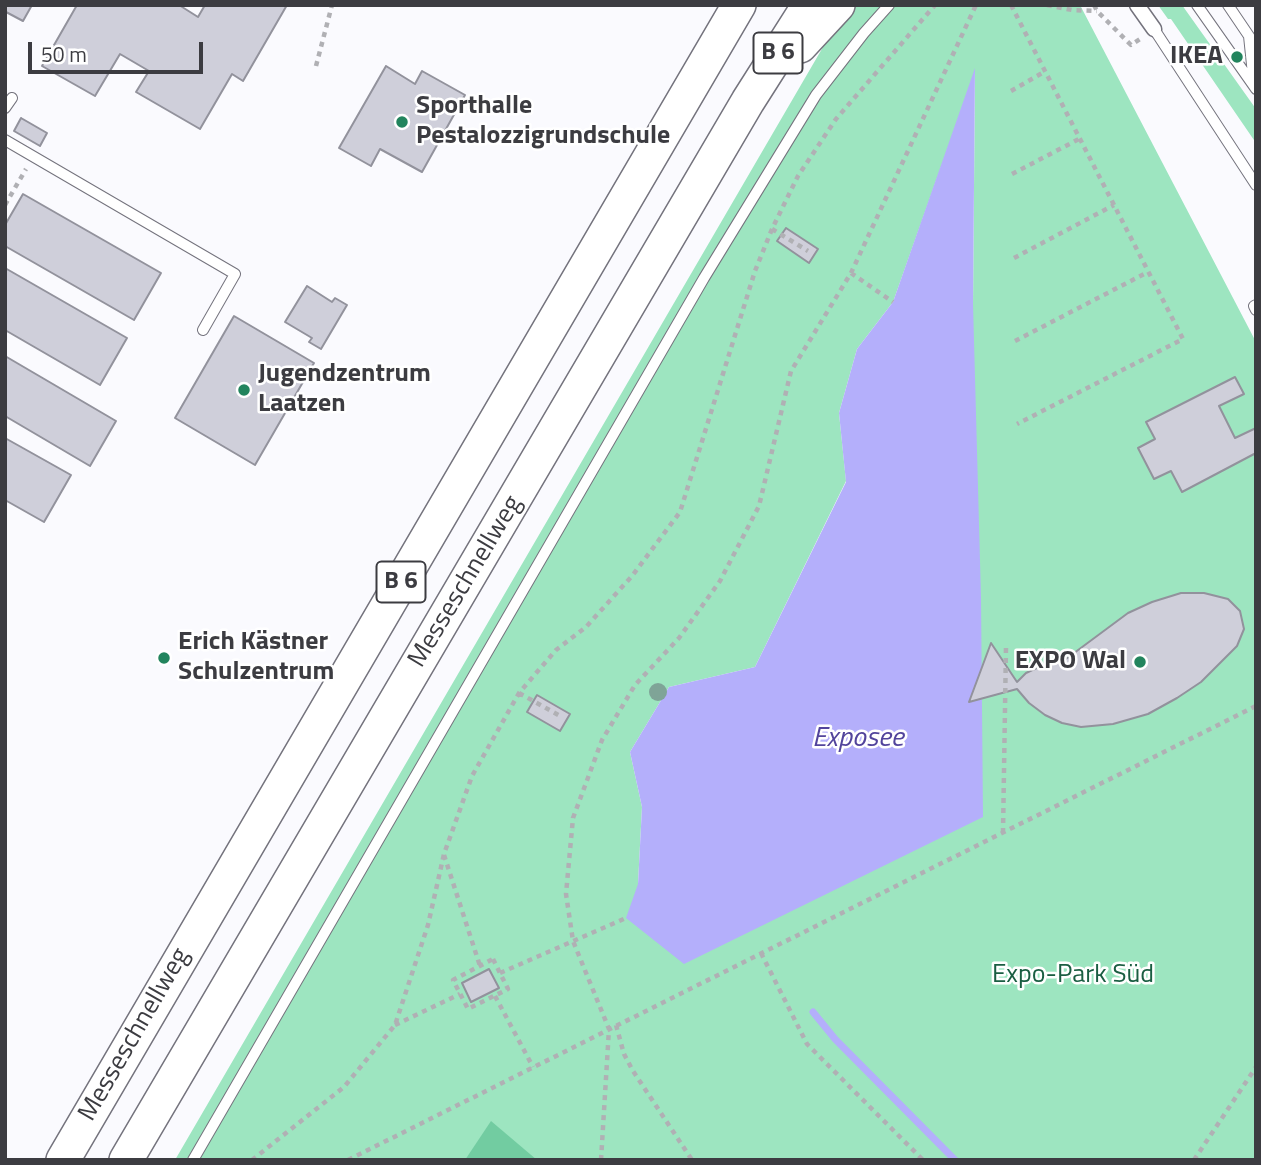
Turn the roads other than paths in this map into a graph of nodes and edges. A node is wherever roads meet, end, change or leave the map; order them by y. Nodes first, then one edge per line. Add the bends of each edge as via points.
1 (739, 5) edge
2 (809, 5) edge
3 (838, 5) edge
4 (889, 5) edge
5 (1137, 5) edge
6 (1197, 5) edge
7 (1228, 5) edge
8 (1154, 29) joint
9 (1252, 41) edge
10 (1255, 89) edge
11 (12, 98) dead end
12 (748, 101) junction
13 (5, 108) edge
14 (5, 140) edge
15 (1256, 185) edge
16 (203, 330) dead end
17 (62, 1160) edge
18 (126, 1160) edge
19 (193, 1160) edge

1 - 17 highway, Messeschnellweg / B 6
2 - 12 highway, Messeschnellweg / B 6
3 - 12 highway
4 - 19 lane via 816,95 704,278
5 - 8 street
6 - 10 lane
7 - 9 lane
8 - 15 lane
9 - 10 lane
11 - 13 lane
12 - 18 highway, Messeschnellweg / B 6
14 - 16 lane via 235,274

